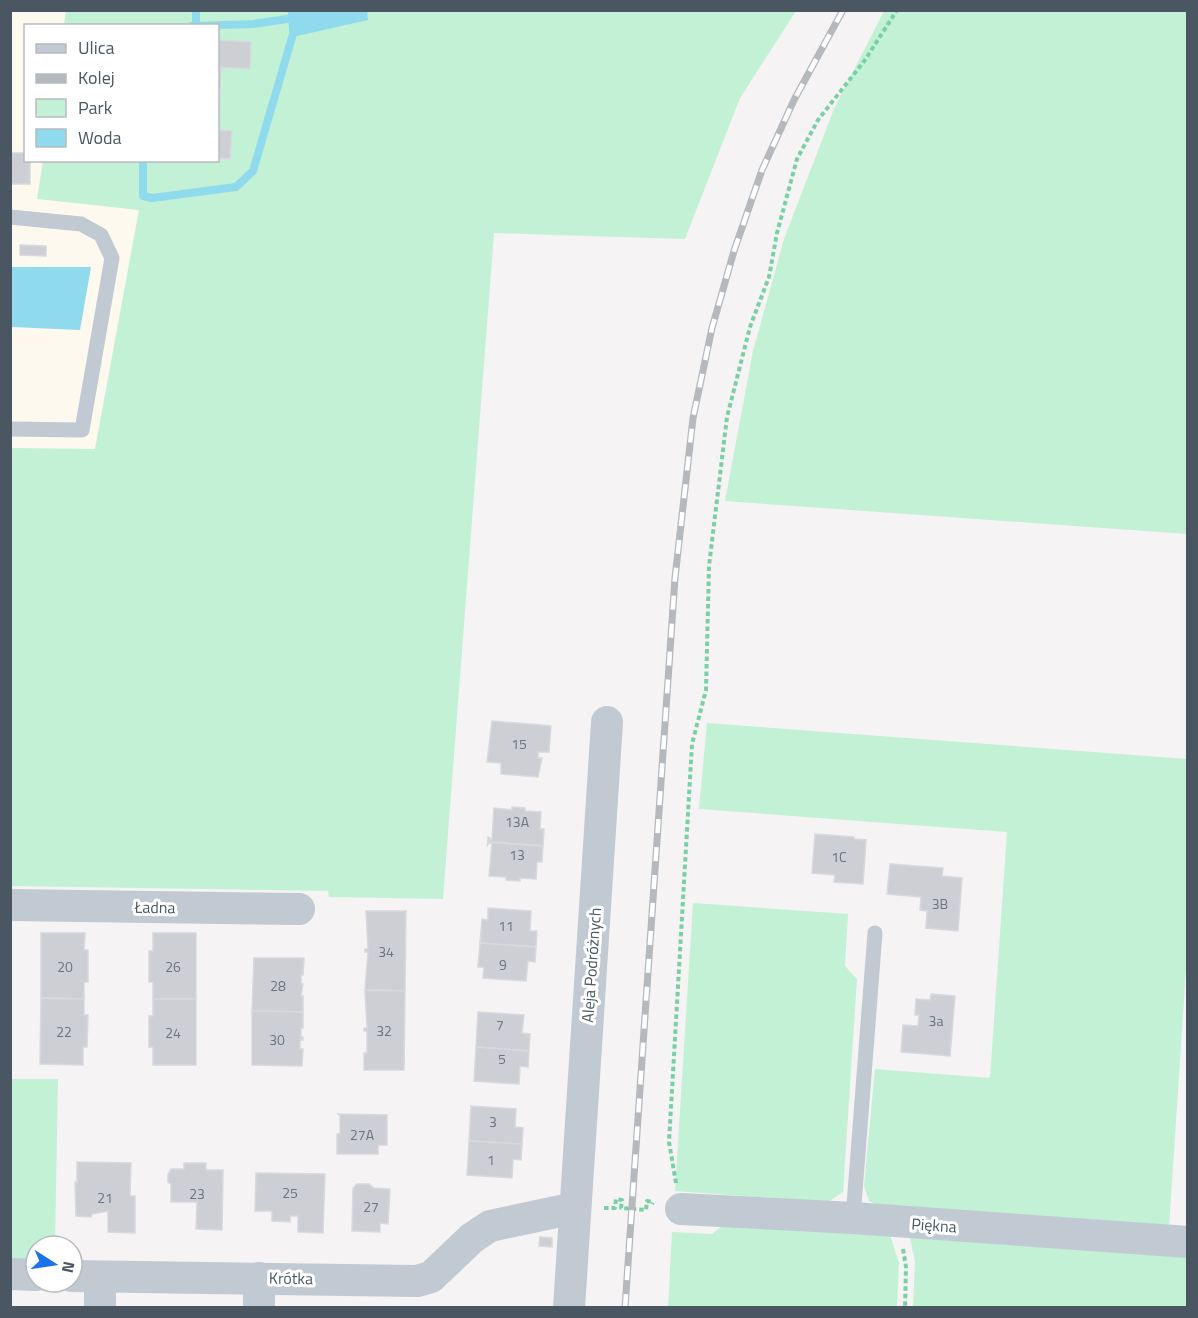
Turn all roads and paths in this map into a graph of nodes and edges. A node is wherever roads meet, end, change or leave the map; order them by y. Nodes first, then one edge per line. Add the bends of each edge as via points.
1 (897, 10) edge
2 (10, 216) edge
3 (10, 429) edge
4 (607, 722) dead end
5 (10, 905) edge
6 (299, 909) dead end
7 (874, 933) dead end
8 (575, 1208) junction
9 (607, 1208) dead end
10 (632, 1209) dead end
11 (681, 1209) joint
12 (854, 1218) junction
13 (898, 1222) junction
14 (1188, 1242) edge
15 (86, 1276) edge
16 (259, 1293) edge
17 (100, 1308) edge
18 (569, 1308) edge
19 (905, 1308) edge

1 - 11 path via 865,60 818,120 797,159 727,417 708,566 706,690 692,744 669,1142
2 - 3 lane via 81,224 101,235 112,258 82,430
4 - 8 street, Aleja Podróżnych
5 - 6 street, Ładna
7 - 12 lane
8 - 16 street, Krótka via 490,1226 431,1277 417,1281
8 - 18 street, Aleja Podróżnych
9 - 10 path via 615,1208 616,1199 622,1200 621,1208
11 - 12 street, Piękna
12 - 13 street, Piękna
13 - 14 street, Piękna
13 - 19 path via 906,1267
15 - 16 street, Krótka
15 - 17 street

